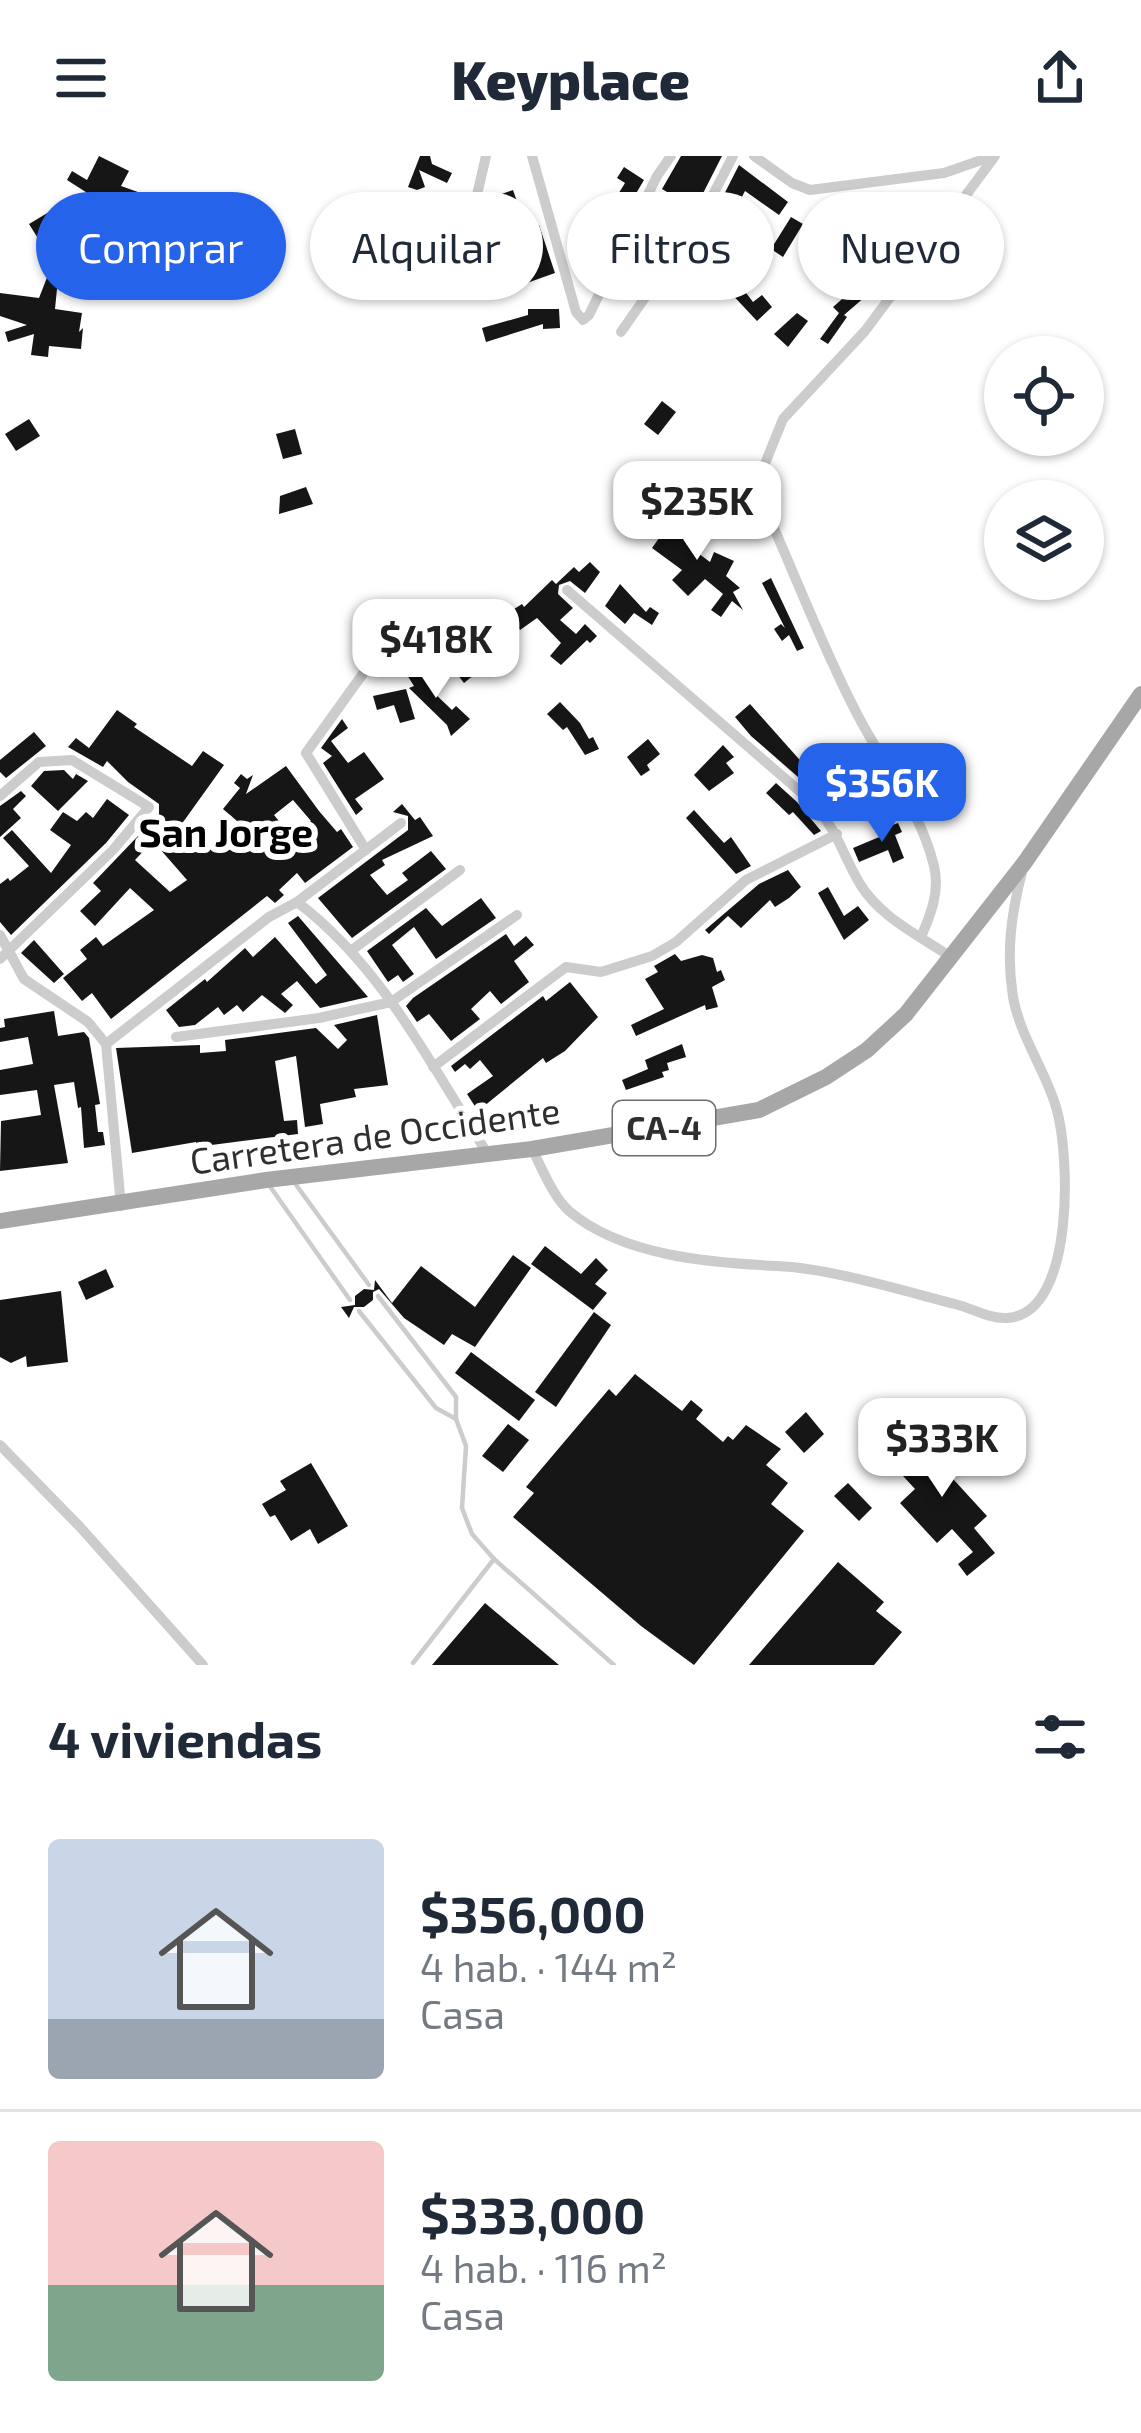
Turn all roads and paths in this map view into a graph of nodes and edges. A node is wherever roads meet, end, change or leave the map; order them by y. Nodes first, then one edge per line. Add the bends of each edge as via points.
1 (486, 156) edge
2 (532, 156) edge
3 (671, 156) edge
4 (733, 156) edge
5 (754, 156) edge
6 (994, 156) edge
7 (478, 192) edge
8 (622, 332) dead end
9 (567, 590) dead end
10 (430, 652) dead end
11 (1141, 694) edge
12 (0, 796) edge
13 (401, 823) dead end
14 (837, 835) junction
15 (366, 850) junction
16 (1025, 862) junction
17 (460, 869) dead end
18 (297, 902) junction
19 (518, 915) dead end
20 (0, 935) edge
21 (922, 937) junction
22 (352, 950) junction
23 (3, 955) edge
24 (949, 956) junction
25 (391, 1002) junction
26 (176, 1037) dead end
27 (106, 1045) junction
28 (433, 1067) junction
29 (532, 1149) junction
30 (487, 1153) junction
31 (291, 1178) junction
32 (266, 1180) junction
33 (121, 1206) junction
34 (0, 1221) edge
35 (369, 1285) dead end
36 (378, 1296) dead end
37 (350, 1300) dead end
38 (359, 1311) dead end
39 (456, 1419) junction
40 (0, 1445) edge
41 (494, 1559) junction
42 (413, 1663) edge
43 (203, 1665) edge
44 (614, 1665) edge

1 - 7 street
2 - 3 street via 583,320
4 - 8 street
5 - 6 street via 810,190 944,173
6 - 21 street via 865,331 783,419 760,476 761,499 852,704 904,790 934,866 934,908
9 - 14 street via 804,795
10 - 15 street via 385,643 306,753
11 - 16 main road, Carretera de Occidente / CA-4
12 - 23 street via 40,762 72,760 149,807
13 - 15 street
14 - 21 street via 861,886 888,917
14 - 28 street via 746,880 652,956 601,972 566,967
15 - 18 street
16 - 24 main road, Carretera de Occidente / CA-4
16 - 29 street via 1009,933 1011,984 1057,1109 1066,1180 1060,1248 1042,1299 1027,1313 987,1316 893,1287 651,1249 565,1208
17 - 22 street
18 - 22 street
18 - 27 street
19 - 25 street
20 - 23 street
21 - 24 street
22 - 25 street
23 - 27 street
24 - 29 main road, Carretera de Occidente / CA-4 via 906,1015 867,1050 759,1110
25 - 26 street
25 - 28 street
27 - 33 street
28 - 30 street
29 - 30 main road, Carretera de Occidente / CA-4
30 - 31 main road, Carretera de Occidente / CA-4
31 - 32 main road, Carretera de Occidente / CA-4
31 - 35 lane
32 - 33 main road, Carretera de Occidente / CA-4
32 - 37 lane
33 - 34 main road, Carretera de Occidente / CA-4
36 - 39 lane via 456,1397
38 - 39 lane via 436,1408
39 - 41 lane via 466,1446 464,1521
40 - 43 street
41 - 42 lane
41 - 44 lane

